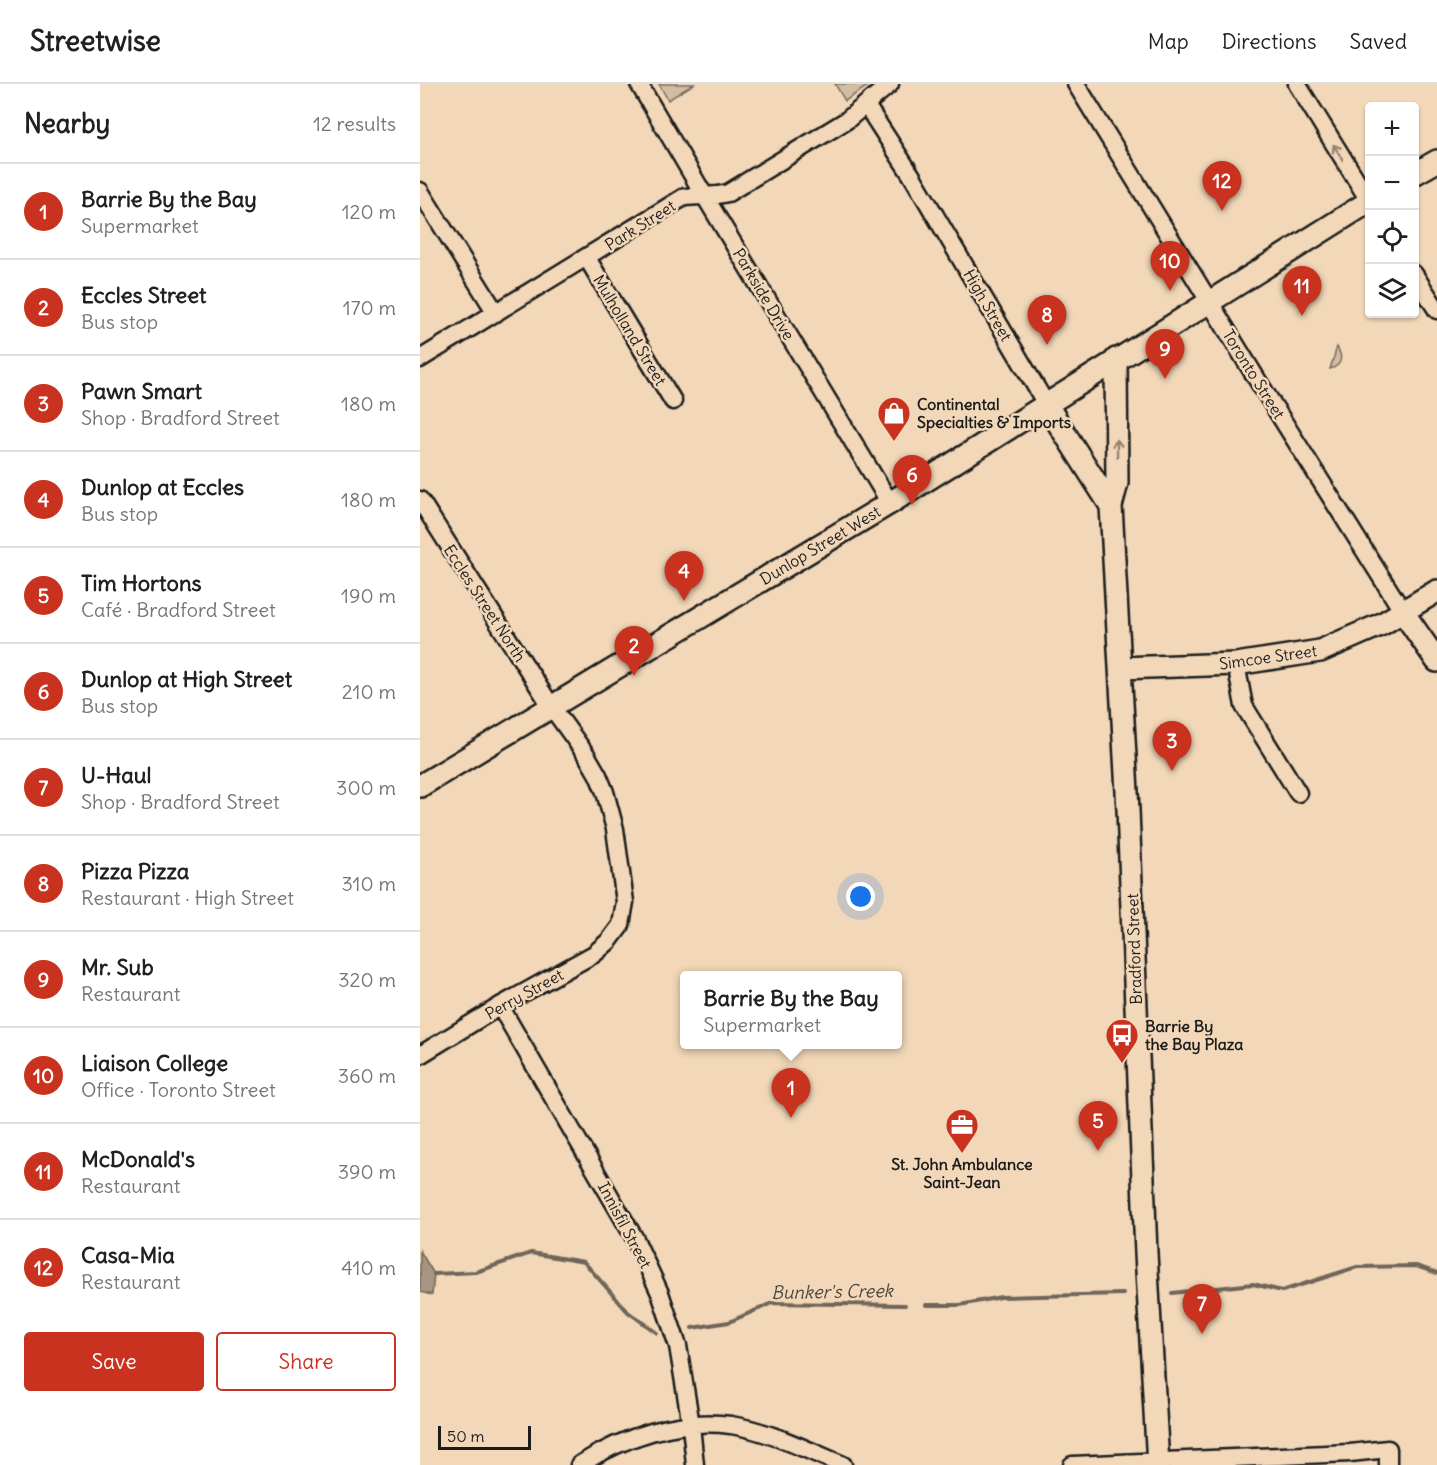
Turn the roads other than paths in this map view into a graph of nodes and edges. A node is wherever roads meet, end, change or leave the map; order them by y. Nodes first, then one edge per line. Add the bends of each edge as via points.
1 (639, 84) edge
2 (890, 84) edge
3 (1076, 84) edge
4 (1297, 84) edge
5 (866, 105) junction
6 (1437, 161) edge
7 (1419, 171) edge
8 (420, 191) edge
9 (704, 195) junction
10 (1365, 195) edge
11 (1365, 205) edge
12 (587, 258) junction
13 (1419, 282) edge
14 (1210, 302) junction
15 (1437, 310) edge
16 (496, 313) junction
17 (420, 359) edge
18 (1116, 359) junction
19 (673, 401) dead end
20 (1046, 404) junction
21 (420, 500) edge
22 (890, 503) junction
23 (1111, 506) junction
24 (425, 519) edge
25 (1437, 591) edge
26 (1403, 612) junction
27 (1437, 661) edge
28 (1236, 664) junction
29 (1120, 668) junction
30 (551, 706) junction
31 (420, 786) edge
32 (1298, 793) dead end
33 (621, 925) joint
34 (500, 1006) junction
35 (420, 1055) edge
36 (692, 1425) junction
37 (1158, 1463) edge
38 (579, 1465) edge
39 (694, 1465) edge
40 (843, 1465) edge
41 (1072, 1465) edge
42 (1388, 1465) edge

1 - 9 street, Parkside Drive
2 - 5 street, Park Street
3 - 14 street, Toronto Street
10 -> 4 street
5 - 9 street, Park Street via 728,193
5 - 20 street, High Street
6 - 7 main road
8 - 16 street
9 - 12 street, Park Street via 684,197
9 - 22 street, Parkside Drive
11 - 14 main road, Dunlop Street West
12 - 16 street, Park Street
12 - 19 street, Mulholland Street
13 - 15 street
14 - 18 main road, Dunlop Street West
14 - 26 street, Toronto Street
16 - 17 street, Park Street
18 - 20 main road, Dunlop Street West
23 -> 18 main road via 1117,483
20 - 22 main road, Dunlop Street West
20 - 23 main road, High Street
21 - 24 street, Eccles Street North
22 - 30 main road, Dunlop Street West
23 - 29 main road, Bradford Street
24 - 30 street, Eccles Street North
25 - 26 main road, Simcoe Street
26 - 27 main road, Toronto Street
26 - 28 main road, Simcoe Street via 1320,651
28 - 29 main road, Simcoe Street
28 - 32 street via 1244,706
29 - 37 main road, Bradford Street
30 - 31 main road, Dunlop Street West
30 - 33 street, Eccles Street North via 587,756 605,792 623,884
33 - 34 street, Perry Street via 594,954
34 - 35 street, Perry Street
34 - 36 street, Innisfil Street via 635,1239 660,1293 678,1346
36 - 38 street via 637,1435
36 - 39 street, Innisfil Street
36 - 40 street via 731,1425 770,1435
37 - 41 street
37 - 42 street via 1388,1449

